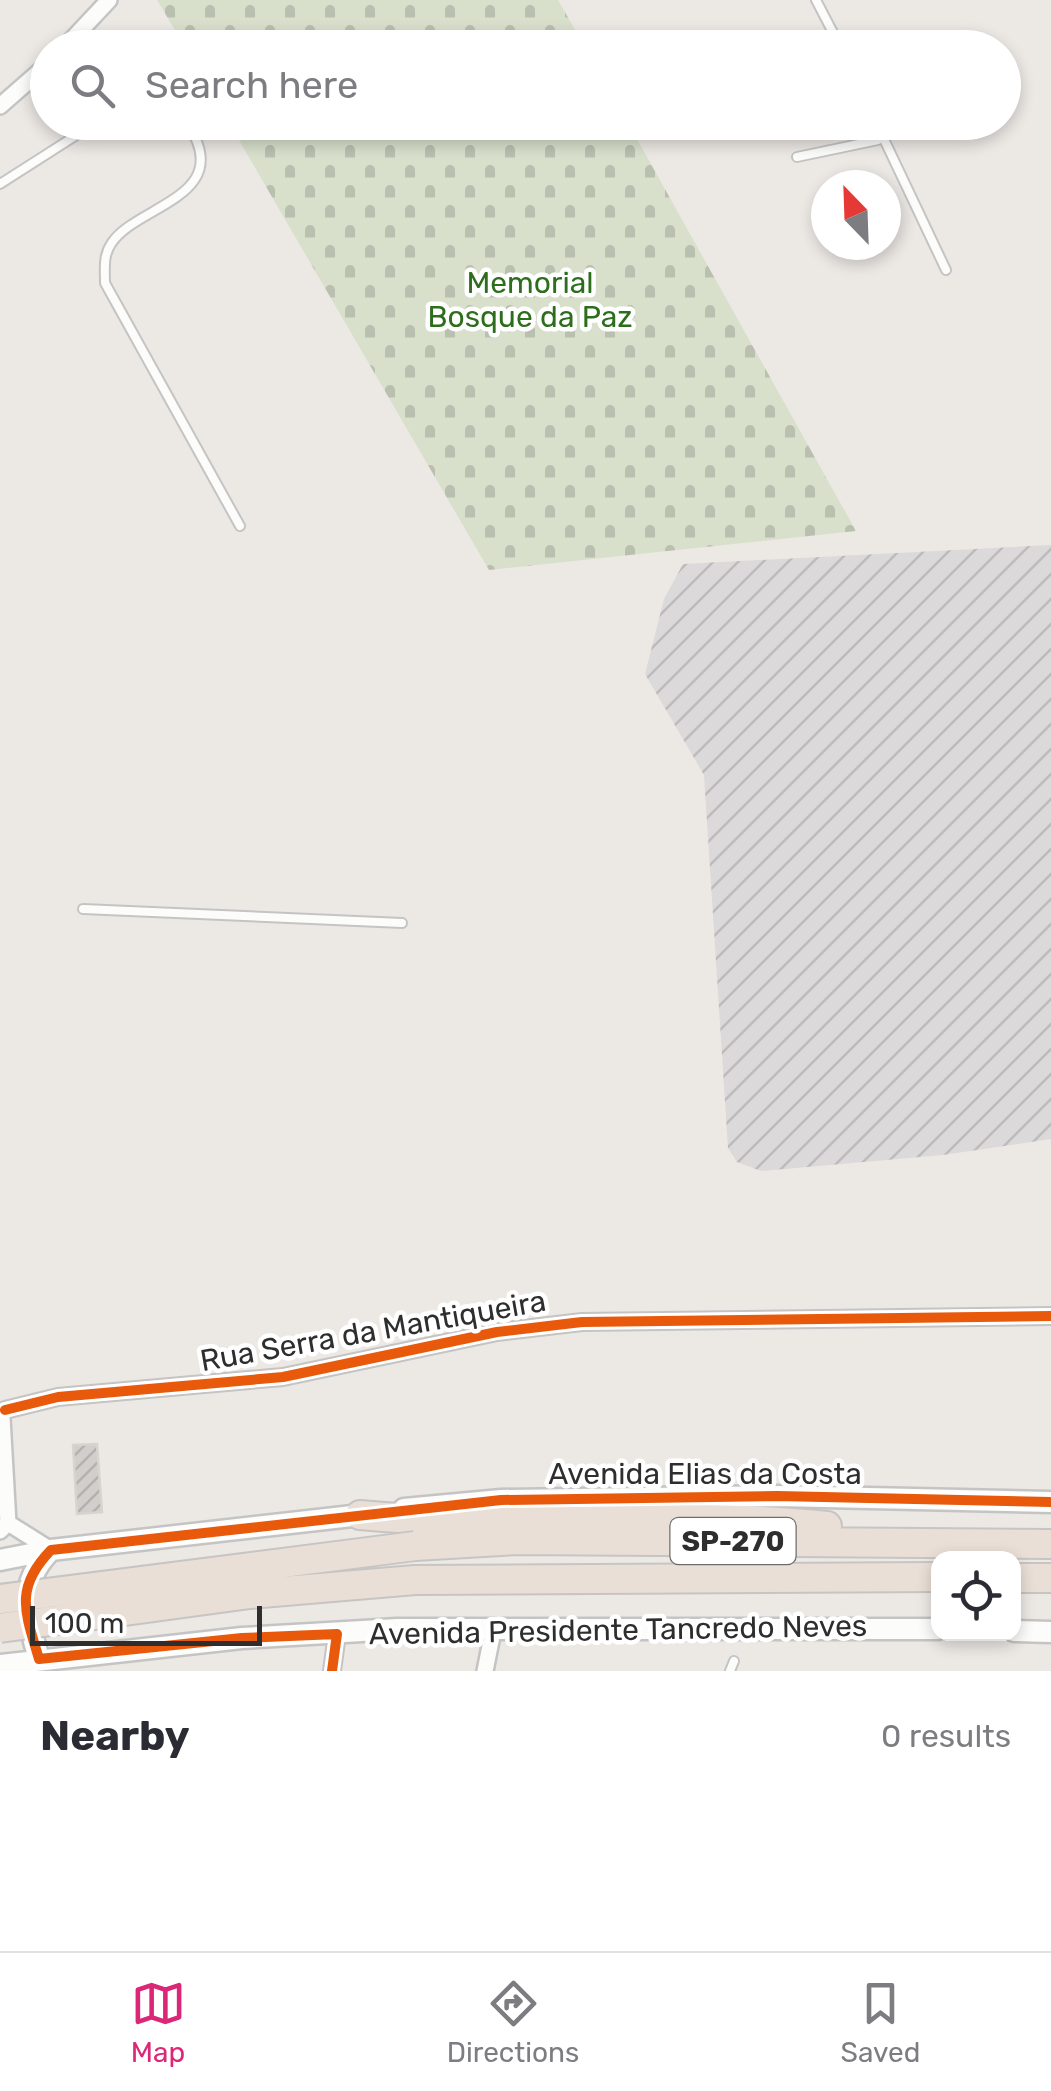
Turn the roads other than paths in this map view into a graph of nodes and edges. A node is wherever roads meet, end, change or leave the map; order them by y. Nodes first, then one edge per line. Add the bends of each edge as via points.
1 (109, 0) edge
2 (816, 0) edge
3 (81, 30) edge
4 (832, 30) edge
5 (30, 80) edge
6 (0, 106) edge
7 (68, 140) edge
8 (194, 140) edge
9 (867, 140) edge
10 (885, 140) edge
11 (797, 157) dead end
12 (0, 184) edge
13 (946, 270) dead end
14 (240, 526) dead end
15 (83, 909) dead end
16 (402, 923) dead end
17 (1051, 1316) edge
18 (2, 1413) edge
19 (2, 1450) edge
20 (1051, 1502) edge
21 (360, 1515) junction
22 (4, 1527) edge
23 (952, 1544) junction
24 (1051, 1544) edge
25 (51, 1550) junction
26 (0, 1560) edge
27 (931, 1577) edge
28 (1021, 1578) edge
29 (1051, 1578) edge
30 (0, 1599) edge
31 (494, 1626) junction
32 (0, 1628) edge
33 (931, 1629) edge
34 (1021, 1631) edge
35 (1051, 1632) edge
36 (338, 1634) junction
37 (39, 1659) junction
38 (734, 1660) dead end
39 (0, 1665) edge
40 (332, 1671) edge
41 (485, 1671) edge
42 (730, 1671) edge

1 - 3 street
2 - 4 lane
5 - 6 street
7 - 12 lane
8 - 14 lane via 198,168 192,183 179,198 123,230 105,260 106,283
9 - 11 lane
10 - 13 lane
15 - 16 lane
17 - 18 street, Rua Serra da Mantiqueira via 537,1326 283,1377 58,1397
18 - 19 street
19 - 22 street
20 - 21 main road, Avenida Elias da Costa via 777,1496 501,1500
21 - 23 highway via 428,1522 750,1518
21 - 25 main road, Avenida Elias da Costa
22 - 25 street
23 - 24 highway, SP-270
23 - 30 highway, SP-270, bridge via 518,1540 415,1546
25 - 26 main road, Avenida Elias da Costa
25 - 37 main road via 26,1587 26,1616
27 - 32 highway, SP-270, bridge via 416,1580 250,1594
28 - 29 highway
31 - 33 main road, Avenida Presidente Tancredo Neves
31 - 36 main road, Avenida Presidente Tancredo Neves
31 - 41 street
34 - 35 main road
36 - 37 main road, Avenida Presidente Tancredo Neves
36 - 40 street
37 - 39 main road, Avenida Presidente Tancredo Neves
38 - 42 lane

